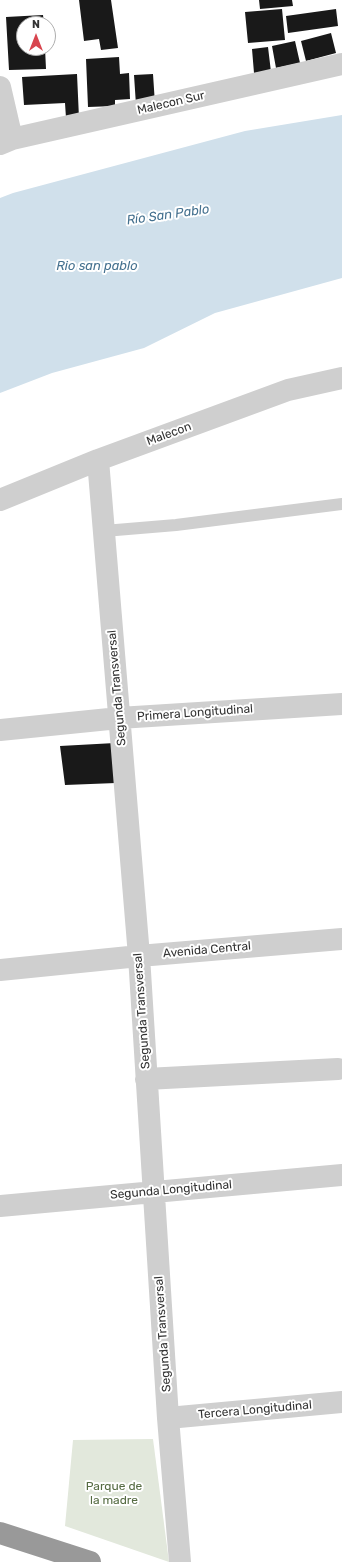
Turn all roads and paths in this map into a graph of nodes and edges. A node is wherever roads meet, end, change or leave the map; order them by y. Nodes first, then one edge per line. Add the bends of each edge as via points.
1 (342, 64) edge
2 (0, 87) edge
3 (6, 142) edge
4 (342, 378) edge
5 (98, 460) junction
6 (0, 500) edge
7 (342, 504) edge
8 (104, 531) junction
9 (342, 704) edge
10 (119, 718) junction
11 (0, 730) edge
12 (342, 939) edge
13 (139, 956) junction
14 (0, 970) edge
15 (338, 1068) dead end
16 (146, 1079) junction
17 (342, 1175) edge
18 (154, 1192) junction
19 (0, 1206) edge
20 (342, 1402) edge
21 (168, 1418) junction
22 (0, 1533) edge
23 (90, 1562) edge
24 (180, 1562) edge

1 - 3 street, Malecon Sur
2 - 3 street
4 - 5 street, Malecon via 288,390
5 - 6 street, Malecon
5 - 8 street, Segunda Transversal
7 - 8 lane via 176,525
8 - 10 street, Segunda Transversal
9 - 10 street, Primera Longitudinal
10 - 11 street, Primera Longitudinal
10 - 13 street, Segunda Transversal
12 - 13 street, Avenida Central
13 - 14 street, Avenida Central
13 - 16 street, Segunda Transversal
15 - 16 street
16 - 18 street, Segunda Transversal
17 - 18 street, Segunda Longitudinal
18 - 19 street, Segunda Longitudinal
18 - 21 street, Segunda Transversal
20 - 21 street, Tercera Longitudinal
21 - 24 street, Segunda Transversal
22 - 23 highway

